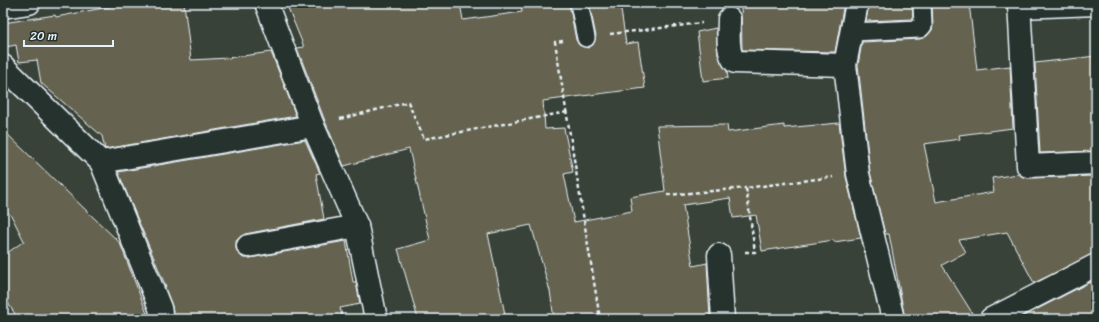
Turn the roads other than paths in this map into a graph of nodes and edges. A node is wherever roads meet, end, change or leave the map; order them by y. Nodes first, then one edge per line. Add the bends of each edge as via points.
1 (28, 3) edge
2 (266, 3) edge
3 (579, 3) edge
4 (857, 3) edge
5 (922, 3) edge
6 (1096, 4) edge
7 (1019, 5) edge
8 (3, 7) edge
9 (729, 19) road end
10 (852, 32) junction
11 (586, 38) road end
12 (3, 66) edge
13 (845, 66) junction
14 (313, 126) junction
15 (101, 162) junction
16 (1096, 162) edge
17 (357, 226) junction
18 (248, 246) dead end
19 (718, 255) road end
20 (1096, 265) edge
21 (162, 319) edge
22 (376, 319) edge
23 (723, 319) edge
24 (893, 319) edge
25 (991, 319) edge

1 - 8 street
2 - 14 street
3 - 11 lane
4 - 10 street
5 - 10 lane via 923,26 920,29
6 - 7 street
7 - 16 street via 1028,166
9 - 13 street via 731,58 735,62
10 - 13 street
12 - 15 street
13 - 24 street via 858,174
14 - 15 street
14 - 17 street
15 - 21 street via 160,308
17 - 18 street
17 - 22 street
19 - 23 street
20 - 25 street

